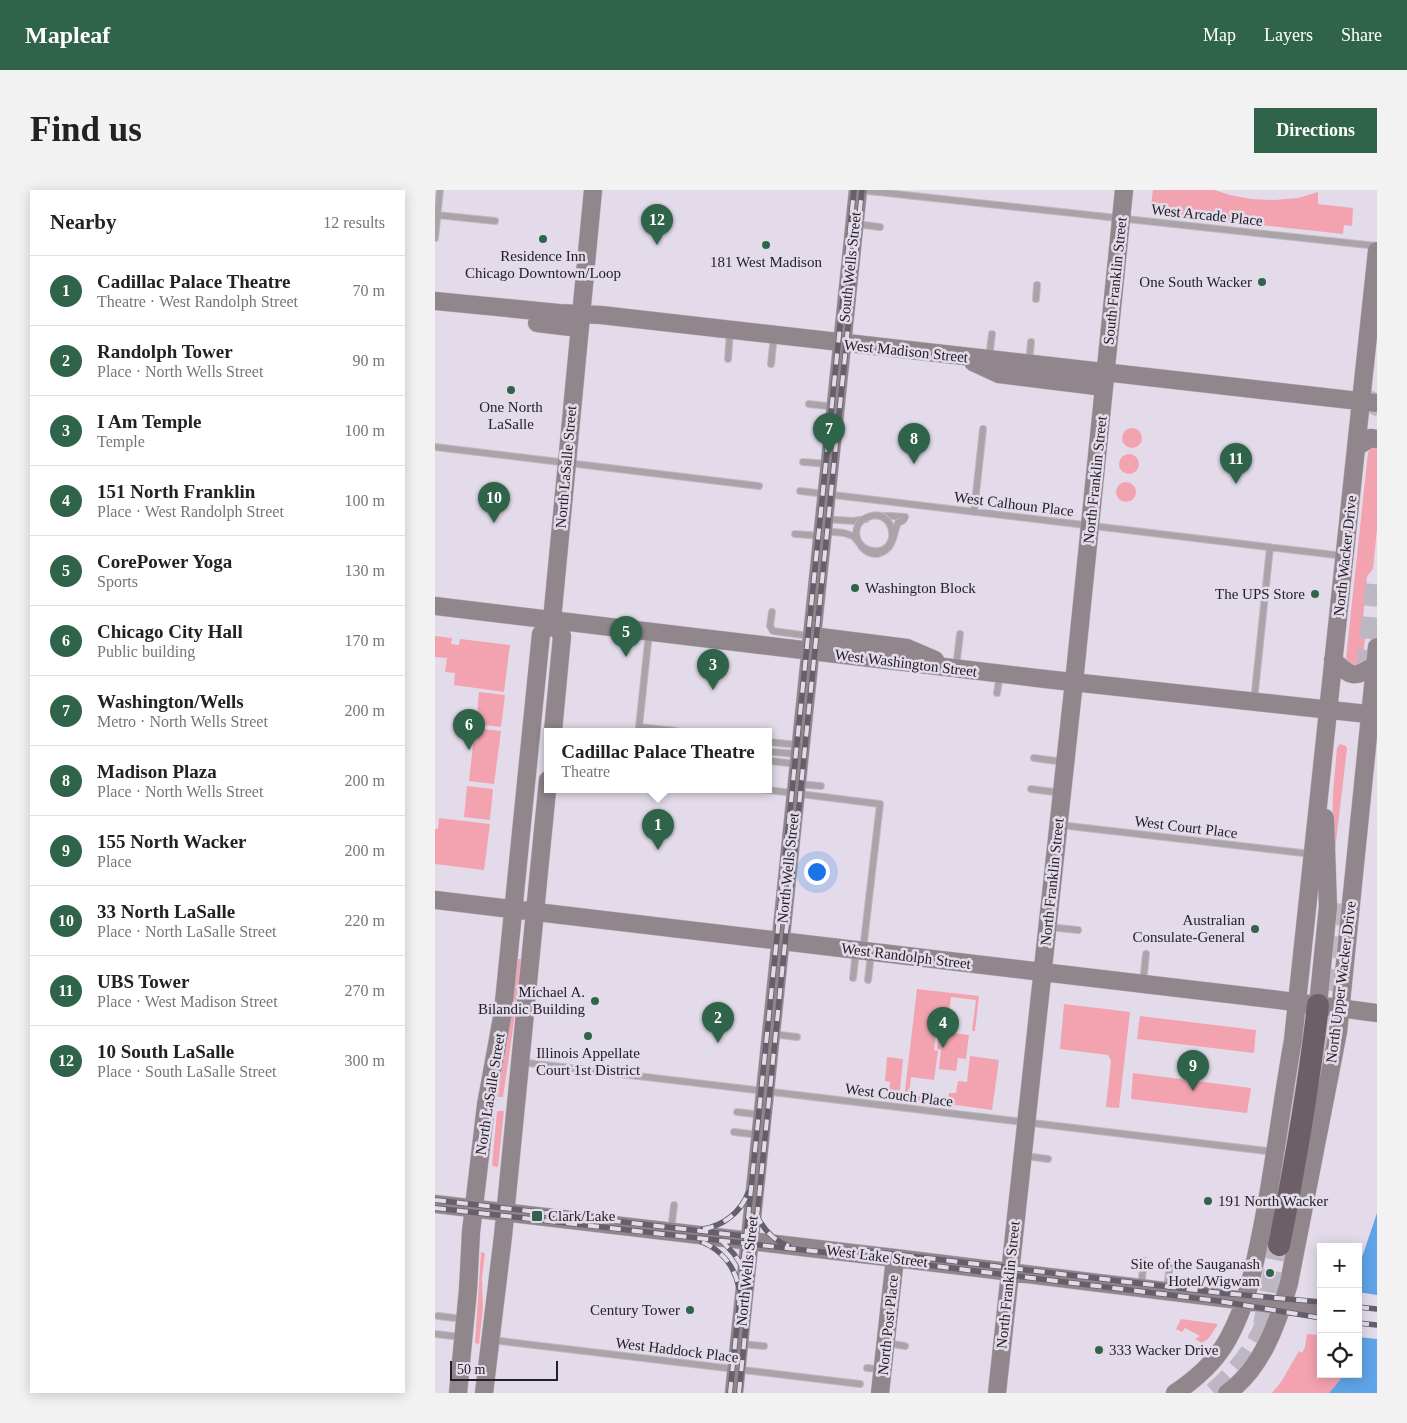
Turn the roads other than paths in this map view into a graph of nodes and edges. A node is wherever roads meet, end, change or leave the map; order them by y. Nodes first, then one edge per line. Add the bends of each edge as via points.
1 (440, 190) edge
2 (593, 190) edge
3 (857, 190) edge
4 (1124, 190) edge
5 (437, 215) junction
6 (1121, 218) junction
7 (495, 221) dead end
8 (854, 224) junction
9 (880, 226) dead end
10 (435, 238) edge
11 (1377, 246) edge
12 (1377, 251) edge
13 (1037, 285) dead end
14 (1036, 299) dead end
15 (435, 302) edge
16 (579, 321) junction
17 (731, 330) junction
18 (992, 334) dead end
19 (774, 336) junction
20 (1031, 342) dead end
21 (842, 344) junction
22 (961, 357) junction
23 (728, 359) dead end
24 (989, 360) junction
25 (771, 364) dead end
26 (1029, 364) junction
27 (1105, 379) junction
28 (1369, 402) edge
29 (809, 404) dead end
30 (835, 407) junction
31 (983, 429) dead end
32 (1377, 439) edge
33 (435, 447) edge
34 (1356, 447) junction
35 (803, 462) dead end
36 (566, 463) junction
37 (829, 464) junction
38 (759, 486) dead end
39 (799, 490) dead end
40 (826, 494) junction
41 (974, 512) junction
42 (1090, 526) junction
43 (823, 529) junction
44 (795, 534) dead end
45 (1271, 547) junction
46 (1345, 556) junction
47 (435, 606) edge
48 (772, 612) dead end
49 (552, 620) junction
50 (649, 632) junction
51 (960, 634) dead end
52 (811, 644) junction
53 (1377, 647) edge
54 (1333, 660) junction
55 (1375, 665) junction
56 (956, 669) junction
57 (1000, 674) junction
58 (1074, 683) junction
59 (997, 693) dead end
60 (1254, 702) junction
61 (1328, 710) junction
62 (1373, 715) edge
63 (553, 728) edge
64 (648, 728) edge
65 (772, 744) edge
66 (772, 752) dead end
67 (800, 755) junction
68 (1034, 758) dead end
69 (1323, 760) junction
70 (772, 761) edge
71 (1065, 762) junction
72 (821, 786) dead end
73 (796, 788) junction
74 (772, 789) edge
75 (1031, 789) dead end
76 (1062, 792) junction
77 (547, 793) edge
78 (1058, 825) junction
79 (1312, 854) junction
80 (435, 900) edge
81 (514, 910) junction
82 (536, 912) junction
83 (1047, 927) junction
84 (1078, 930) dead end
85 (781, 941) junction
86 (864, 951) junction
87 (1146, 954) dead end
88 (1043, 972) junction
89 (853, 978) dead end
90 (868, 980) dead end
91 (1142, 984) junction
92 (1318, 1005) junction
93 (1377, 1013) edge
94 (771, 1034) junction
95 (797, 1037) dead end
96 (519, 1062) junction
97 (765, 1092) junction
98 (737, 1112) dead end
99 (763, 1115) junction
100 (1026, 1122) junction
101 (734, 1132) dead end
102 (761, 1135) junction
103 (1276, 1152) junction
104 (1023, 1156) junction
105 (1048, 1159) dead end
106 (435, 1204) edge
107 (674, 1205) dead end
108 (474, 1208) junction
109 (505, 1212) junction
110 (671, 1231) junction
111 (750, 1240) junction
112 (1279, 1245) tunnel mouth
113 (895, 1258) junction
114 (1144, 1261) dead end
115 (1170, 1264) dead end
116 (1009, 1272) junction
117 (1141, 1288) junction
118 (1167, 1291) junction
119 (1245, 1301) junction
120 (1283, 1305) junction
121 (1317, 1310) edge
122 (438, 1316) dead end
123 (465, 1319) junction
124 (435, 1334) edge
125 (463, 1337) junction
126 (491, 1340) junction
127 (886, 1343) junction
128 (739, 1344) junction
129 (764, 1346) dead end
130 (905, 1346) dead end
131 (736, 1370) junction
132 (860, 1384) dead end
133 (458, 1393) edge
134 (484, 1393) edge
135 (734, 1393) edge
136 (881, 1393) edge
137 (997, 1393) edge
138 (1175, 1393) edge
139 (1227, 1393) edge

1 - 5 lane
2 - 16 main road, North LaSalle Street
3 - 6 lane, West Arcade Place
3 - 8 main road, South Wells Street
4 - 6 main road, South Franklin Street
5 - 7 lane
5 - 10 lane
6 - 11 lane, West Arcade Place
6 - 27 main road, South Franklin Street
8 - 9 lane
8 - 21 main road, South Wells Street
12 - 28 main road, North Wacker Drive
13 - 14 lane
15 - 16 main road, West Madison Street
16 - 17 main road, West Madison Street via 611,316
16 - 36 main road, North LaSalle Street
17 - 19 main road, West Madison Street
17 - 23 lane
18 - 24 lane
19 - 21 main road, West Madison Street
19 - 25 lane
20 - 26 lane
21 - 22 main road, West Madison Street
21 - 30 main road, North Wells Street
22 - 24 main road, West Madison Street
22 - 27 main road via 999,374
24 - 26 main road, West Madison Street
26 - 27 main road, West Madison Street
27 - 28 main road, West Madison Street
27 - 42 main road, North Franklin Street
28 - 34 main road, North Wacker Drive
29 - 30 lane
30 - 37 main road, North Wells Street
31 - 41 lane
32 - 34 main road via 1371,438
33 - 36 lane
34 - 46 main road, North Wacker Drive
35 - 37 lane
36 - 38 lane
36 - 49 main road, North LaSalle Street
37 - 40 main road, North Wells Street
39 - 40 lane, West Calhoun Place
40 - 41 lane, West Calhoun Place
40 - 43 main road, North Wells Street
41 - 42 lane, West Calhoun Place
42 - 45 lane, West Calhoun Place
42 - 58 main road, North Franklin Street
43 - 43 lane, bridge via 853,521 884,516 904,519 898,523 887,549 876,553 866,551 859,544 857,539 856,534 858,526 865,518 875,516 885,518 890,524 892,537 887,547 876,552 864,548 859,542 853,536 844,532
43 - 44 lane
43 - 52 main road, North Wells Street
45 - 46 lane, West Calhoun Place
45 - 60 lane
46 - 54 main road, North Wacker Drive
47 - 49 main road, West Washington Street
48 - 52 lane via 770,626 773,631
49 - 50 main road, West Washington Street
49 - 63 main road, North LaSalle Street via 562,636
49 - 81 main road, North LaSalle Street via 541,634
50 - 52 main road, West Washington Street
50 - 64 lane via 639,727
51 - 56 lane
52 - 56 main road, West Washington Street
52 - 67 main road, North Wells Street
53 - 55 main road
54 - 55 main road via 1347,673 1361,674
54 - 61 main road, North Wacker Drive
55 - 62 main road
56 - 57 main road, West Washington Street
57 - 58 main road, West Washington Street
57 - 59 lane
58 - 60 main road, West Washington Street
58 - 71 main road, North Franklin Street
60 - 61 main road, West Washington Street
61 - 62 main road, West Washington Street
61 - 69 main road, North Upper Wacker Drive
62 - 92 main road, North Upper Wacker Drive
65 - 67 lane
66 - 67 lane
67 - 70 lane
67 - 73 main road, North Wells Street
68 - 71 lane
69 - 79 main road, North Upper Wacker Drive
69 - 92 main road via 1327,907
71 - 76 main road, North Franklin Street
72 - 73 lane
73 - 74 lane
73 - 85 main road, North Wells Street
73 - 86 lane via 880,804
75 - 76 lane
76 - 78 main road, North Franklin Street
77 - 82 main road, North LaSalle Street
78 - 79 lane, West Court Place
78 - 83 main road, North Franklin Street
79 - 92 main road, North Upper Wacker Drive
80 - 81 main road, West Randolph Street
81 - 82 main road, West Randolph Street
81 - 108 main road, North LaSalle Street via 503,1012 486,1105
82 - 85 main road, West Randolph Street
82 - 96 main road, North LaSalle Street
83 - 84 lane
83 - 88 main road, North Franklin Street
85 - 86 main road, West Randolph Street
85 - 94 main road, North Wells Street
86 - 88 main road, West Randolph Street
86 - 89 lane
86 - 90 lane
87 - 91 lane
88 - 91 main road, West Randolph Street
88 - 100 main road, North Franklin Street
91 - 92 main road, West Randolph Street
92 - 93 main road, West Randolph Street
92 - 103 main road, North Upper Wacker Drive via 1293,1040
92 - 112 highway via 1312,1066
92 - 120 main road, North Upper Wacker Drive via 1335,1050
94 - 95 lane
94 - 97 main road, North Wells Street
96 - 97 lane, West Couch Place
96 - 109 main road, North LaSalle Street
97 - 99 main road, North Wells Street
97 - 100 lane, West Couch Place
98 - 99 lane
99 - 102 main road, North Wells Street
100 - 103 lane, West Couch Place
100 - 104 main road, North Franklin Street
101 - 102 lane
102 - 111 main road, North Wells Street
103 - 119 main road, North Upper Wacker Drive
104 - 105 lane
104 - 116 main road, North Franklin Street
106 - 108 main road, West Lake Street
107 - 110 lane
108 - 109 main road, West Lake Street
108 - 123 main road, North LaSalle Street
109 - 110 main road, West Lake Street
109 - 126 main road, North LaSalle Street
110 - 111 main road, West Lake Street
111 - 113 main road, West Lake Street
111 - 128 main road, North Wells Street
113 - 116 main road, West Lake Street
113 - 127 main road, North Post Place
114 - 117 lane
115 - 118 lane
116 - 117 main road, West Lake Street
116 - 137 main road, North Franklin Street
117 - 118 main road, West Lake Street
118 - 119 main road, West Lake Street
119 - 120 main road, West Lake Street
119 - 138 main road, North Upper Wacker Drive via 1228,1340 1218,1354 1203,1372
120 - 121 main road, West Lake Street
120 - 139 main road, North Upper Wacker Drive via 1263,1351
122 - 123 lane
123 - 125 main road, North LaSalle Street
124 - 125 lane
125 - 133 main road, North LaSalle Street
126 - 131 lane, West Haddock Place
126 - 134 main road, North LaSalle Street
127 - 130 lane
127 - 136 main road, North Post Place via 875,1368
128 - 129 lane
128 - 131 main road, North Wells Street
131 - 132 lane, West Haddock Place
131 - 135 main road, North Wells Street

